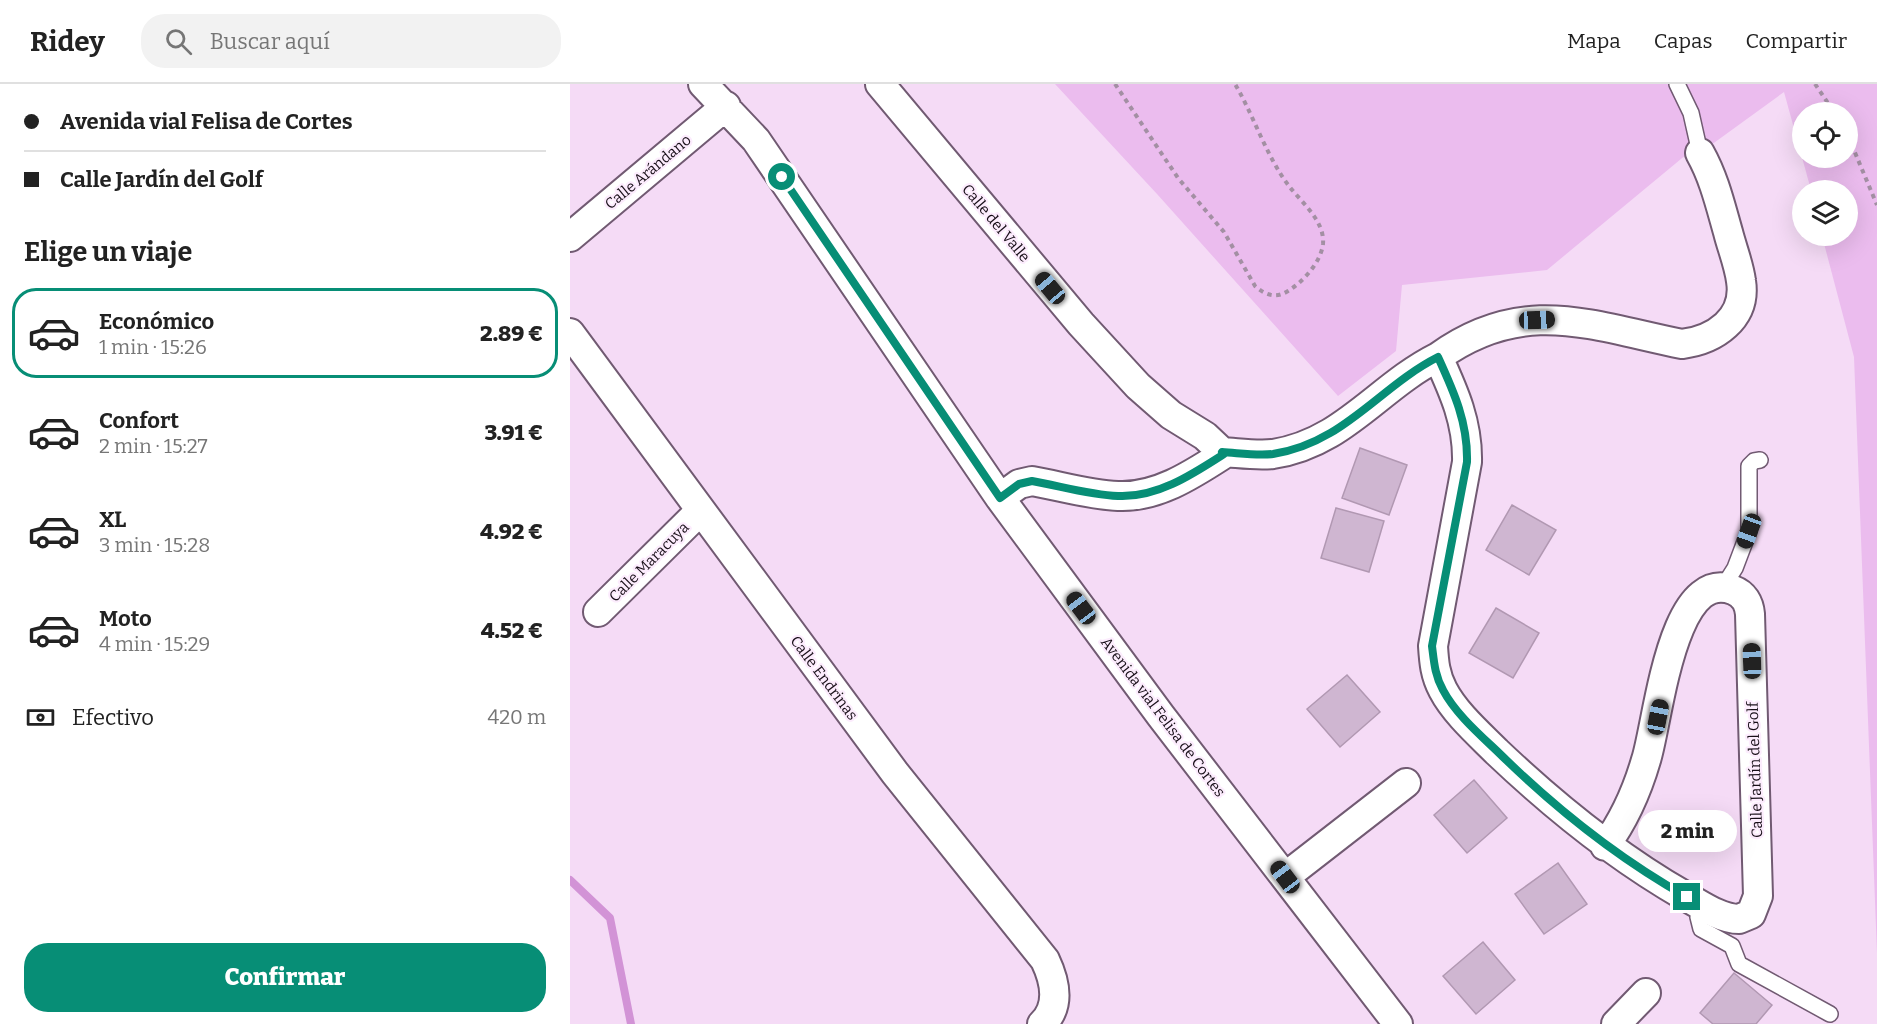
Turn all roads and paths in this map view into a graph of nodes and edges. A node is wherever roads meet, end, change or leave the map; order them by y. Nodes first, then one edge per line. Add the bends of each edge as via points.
1 (703, 84) edge
2 (880, 84) edge
3 (1115, 84) edge
4 (1235, 84) edge
5 (1677, 84) edge
6 (1815, 84) edge
7 (1827, 102) edge
8 (726, 106) junction
9 (1700, 153) joint
10 (1858, 160) edge
11 (1877, 205) edge
12 (570, 237) edge
13 (570, 333) edge
14 (1438, 357) junction
15 (1222, 452) junction
16 (1760, 460) dead end
17 (1000, 498) junction
18 (700, 511) junction
19 (1723, 587) junction
20 (598, 612) dead end
21 (1406, 783) dead end
22 (1605, 846) junction
23 (1285, 877) junction
24 (1703, 906) junction
25 (1646, 993) dead end
26 (1830, 1014) dead end
27 (1042, 1024) edge
28 (1398, 1024) edge
29 (1616, 1024) edge

1 - 8 street, Avenida vial Felisa de Cortes
2 - 15 street, Calle del Valle via 1081,324 1138,386
3 - 4 path via 1178,178 1224,232 1255,286 1277,296 1292,288 1319,257 1322,231 1286,183
5 - 9 lane via 1691,113
6 - 7 path
8 - 12 street, Calle Arándano
8 - 17 street, Avenida vial Felisa de Cortes via 756,140
9 - 14 street via 1714,184 1742,283 1740,302 1732,319 1718,333 1682,344 1560,319 1537,320 1494,326
10 - 11 path
13 - 18 street, Calle Endrinas
14 - 15 street via 1419,366 1365,411 1321,439 1272,454
14 - 22 street, Calle Jardín del Golf via 1459,402 1467,462 1435,622 1434,670 1443,692 1489,743 1546,799
15 - 17 street via 1181,481 1140,494 1118,496 1032,481 1019,484
16 - 19 lane via 1748,469 1749,531
17 - 23 street, Avenida vial Felisa de Cortes
18 - 20 street, Calle Maracuya
18 - 27 street, Calle Endrinas via 894,773 1045,960 1055,986 1053,1007
19 - 22 street via 1712,588 1698,597 1677,628 1646,760 1629,808
19 - 24 street, Calle Jardín del Golf via 1739,593 1750,614 1758,903 1751,914 1739,919
21 - 23 street
22 - 24 street, Calle Jardín del Golf
23 - 28 street, Avenida vial Felisa de Cortes
24 - 26 lane via 1698,917 1701,929 1732,946 1739,964
25 - 29 street

